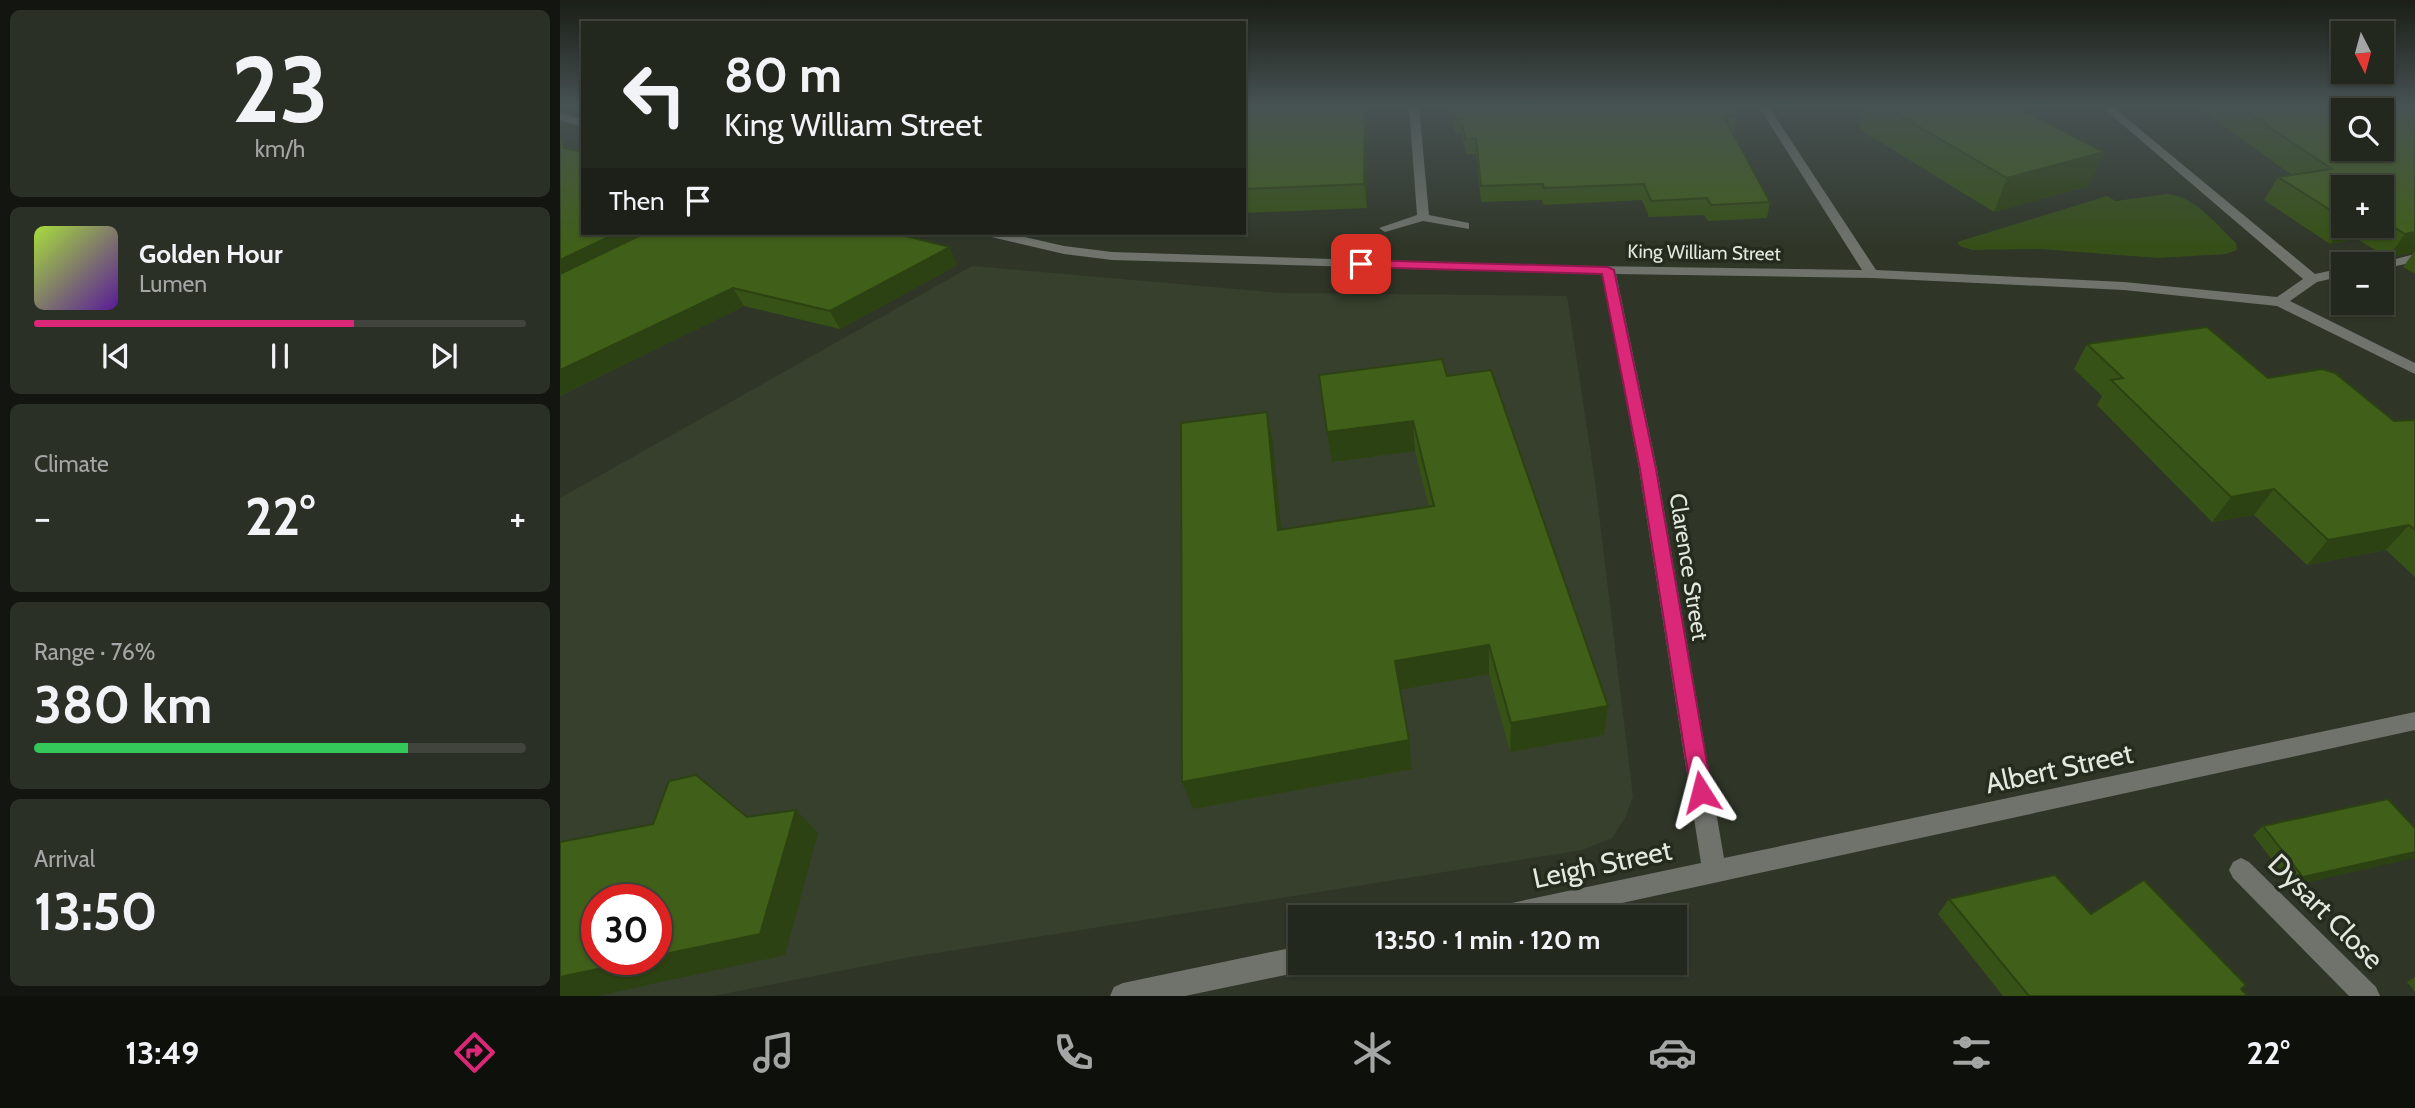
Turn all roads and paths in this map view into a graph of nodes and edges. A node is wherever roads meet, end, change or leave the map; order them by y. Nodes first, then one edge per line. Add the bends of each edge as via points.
1 (1418, 153) edge
2 (1794, 153) edge
3 (2163, 153) edge
4 (1423, 217) junction
5 (1464, 226) dead end
6 (1385, 228) dead end
7 (999, 235) edge
8 (2415, 258) edge
9 (2394, 262) edge
10 (1608, 270) junction
11 (1872, 274) junction
12 (2331, 274) edge
13 (2312, 278) junction
14 (2280, 302) junction
15 (2415, 369) edge
16 (2415, 722) edge
17 (2241, 870) dead end
18 (1715, 873) junction
19 (1560, 905) edge
20 (1288, 962) edge
21 (1123, 996) edge
22 (2367, 996) edge

1 - 4 street
2 - 11 street
3 - 13 street
4 - 5 street
4 - 6 street
7 - 10 street, King William Street via 1112,256
8 - 9 street
10 - 11 street, King William Street
10 - 18 street, Clarence Street via 1648,469
11 - 14 street, King William Street via 2124,286
12 - 13 street
13 - 14 street
14 - 15 street
16 - 18 street, Albert Street
17 - 22 street, Dysart Close
18 - 19 street, Leigh Street
20 - 21 street

